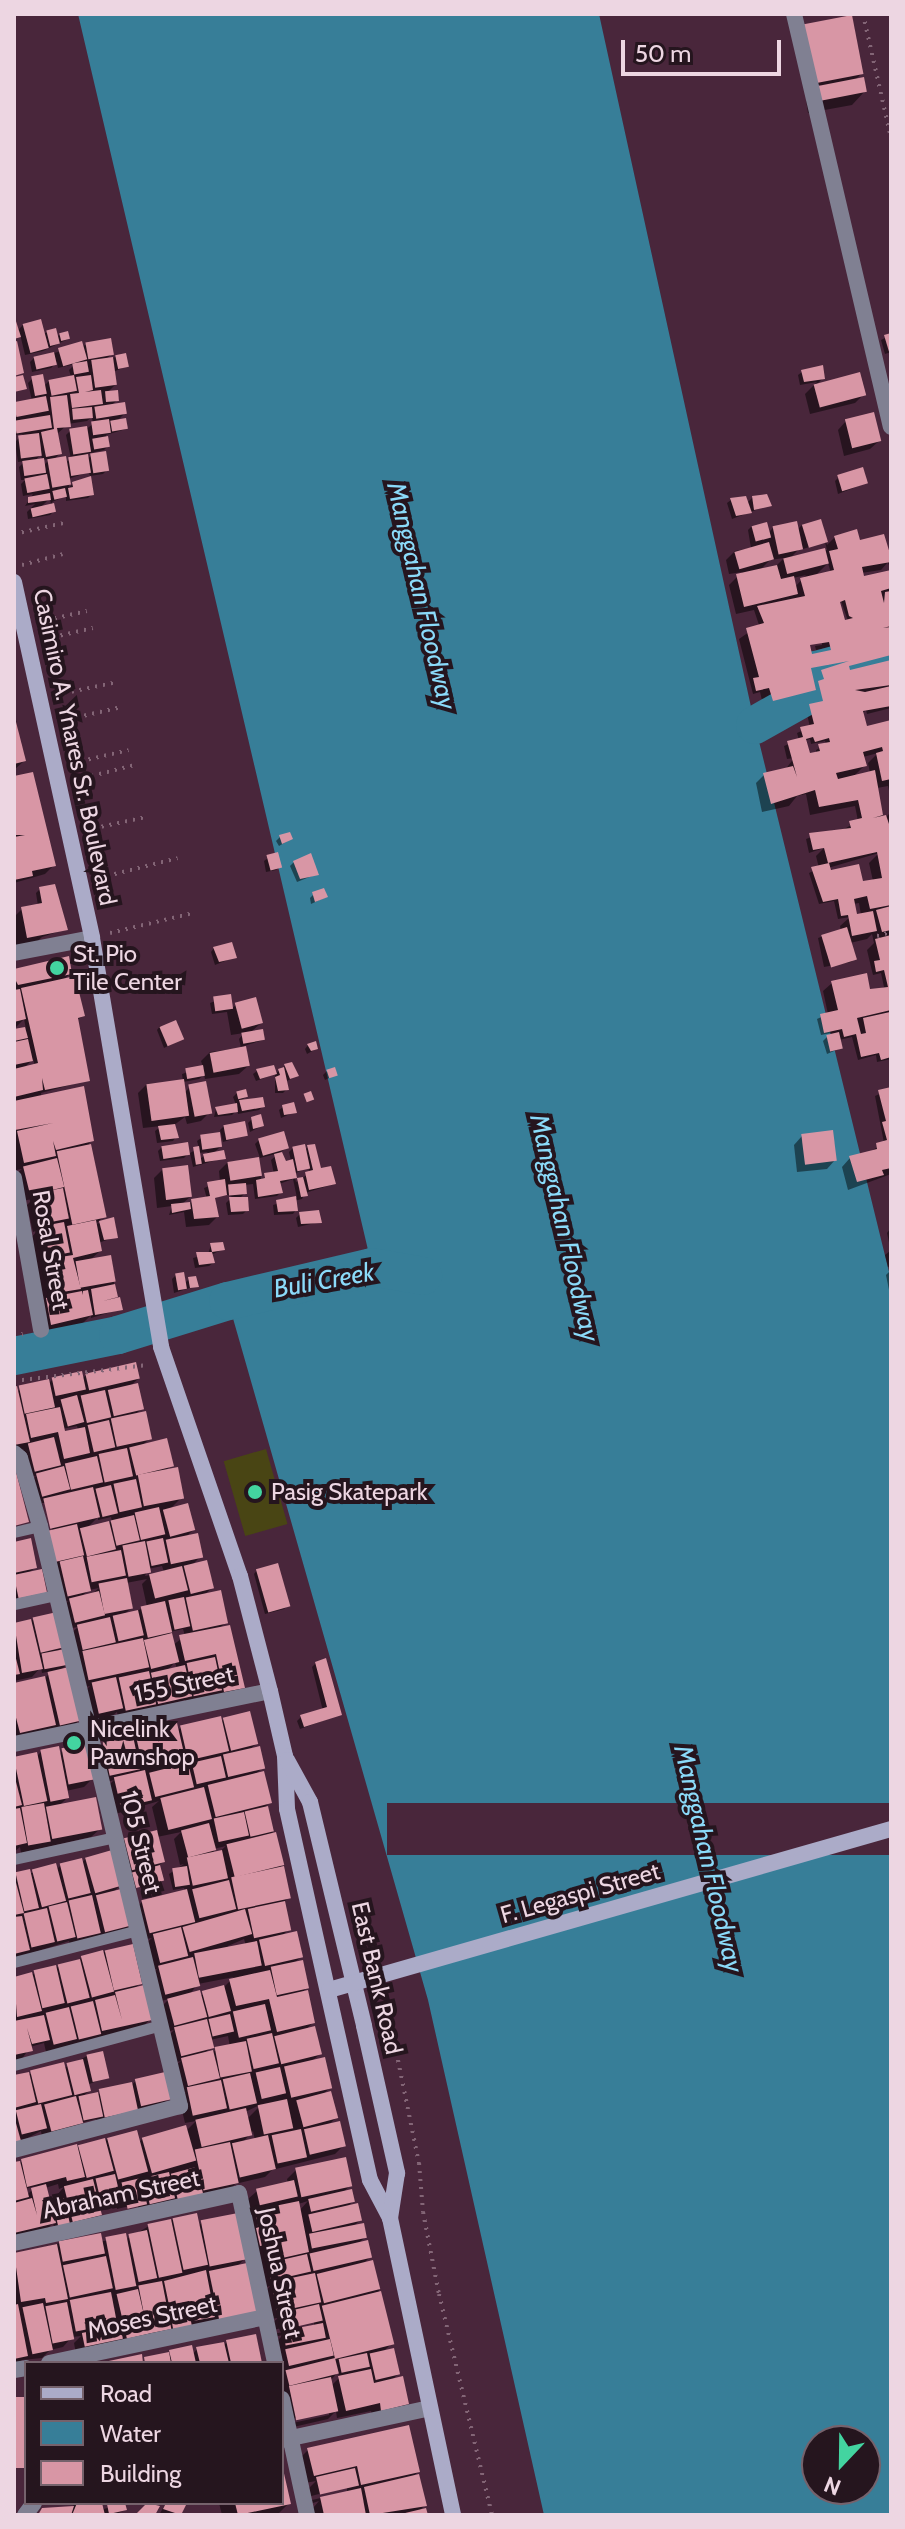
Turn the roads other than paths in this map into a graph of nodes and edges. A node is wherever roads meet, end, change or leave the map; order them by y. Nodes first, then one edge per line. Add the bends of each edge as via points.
1 (794, 14) edge
2 (891, 427) edge
3 (14, 582) edge
4 (16, 602) edge
5 (92, 938) junction
6 (14, 953) edge
7 (14, 1178) edge
8 (41, 1330) dead end
9 (164, 1355) joint
10 (14, 1453) edge
11 (40, 1526) junction
12 (14, 1532) edge
13 (56, 1595) junction
14 (14, 1604) edge
15 (270, 1691) junction
16 (89, 1728) junction
17 (14, 1744) edge
18 (285, 1756) junction
19 (891, 1829) edge
20 (115, 1837) junction
21 (14, 1859) edge
22 (138, 1930) junction
23 (14, 1962) edge
24 (354, 1983) junction
25 (329, 1990) junction
26 (161, 2025) junction
27 (14, 2065) edge
28 (14, 2150) edge
29 (239, 2193) joint
30 (390, 2218) junction
31 (14, 2243) edge
32 (265, 2317) junction
33 (58, 2361) edge
34 (275, 2361) edge
35 (430, 2408) junction
36 (284, 2419) edge
37 (286, 2439) edge
38 (307, 2515) edge
39 (453, 2515) edge

1 - 2 street
3 - 4 main road, Casimiro A. Ynares Sr. Boulevard
4 - 5 main road, Casimiro A. Ynares Sr. Boulevard
5 - 6 street
5 - 9 main road, Casimiro A. Ynares Sr. Boulevard
7 - 8 street, Rosal Street
9 - 15 main road, East Bank Road via 240,1576
10 - 11 street, 105 Street
11 - 12 lane
11 - 13 street, 105 Street
13 - 14 lane
13 - 16 street, 105 Street
15 - 16 street, 155 Street
15 - 18 main road, East Bank Road
16 - 17 street, 155 Street
16 - 20 street, 105 Street
18 - 24 main road, East Bank Road via 310,1802
18 - 25 main road, East Bank Road via 287,1809
19 - 24 main road, F. Legaspi Street
20 - 21 lane
20 - 22 street, 105 Street
22 - 23 lane
22 - 26 street, 105 Street
24 - 25 main road, F. Legaspi Street
24 - 30 main road, East Bank Road via 397,2173
25 - 30 main road, East Bank Road via 370,2180
26 - 27 lane
26 - 28 street, 105 Street via 180,2106
29 - 31 street, Abraham Street
29 - 32 street, Joshua Street
30 - 35 main road, East Bank Road
32 - 33 street, Moses Street
32 - 34 street, Joshua Street
35 - 37 street
35 - 39 main road, East Bank Road
36 - 37 street
37 - 38 street

